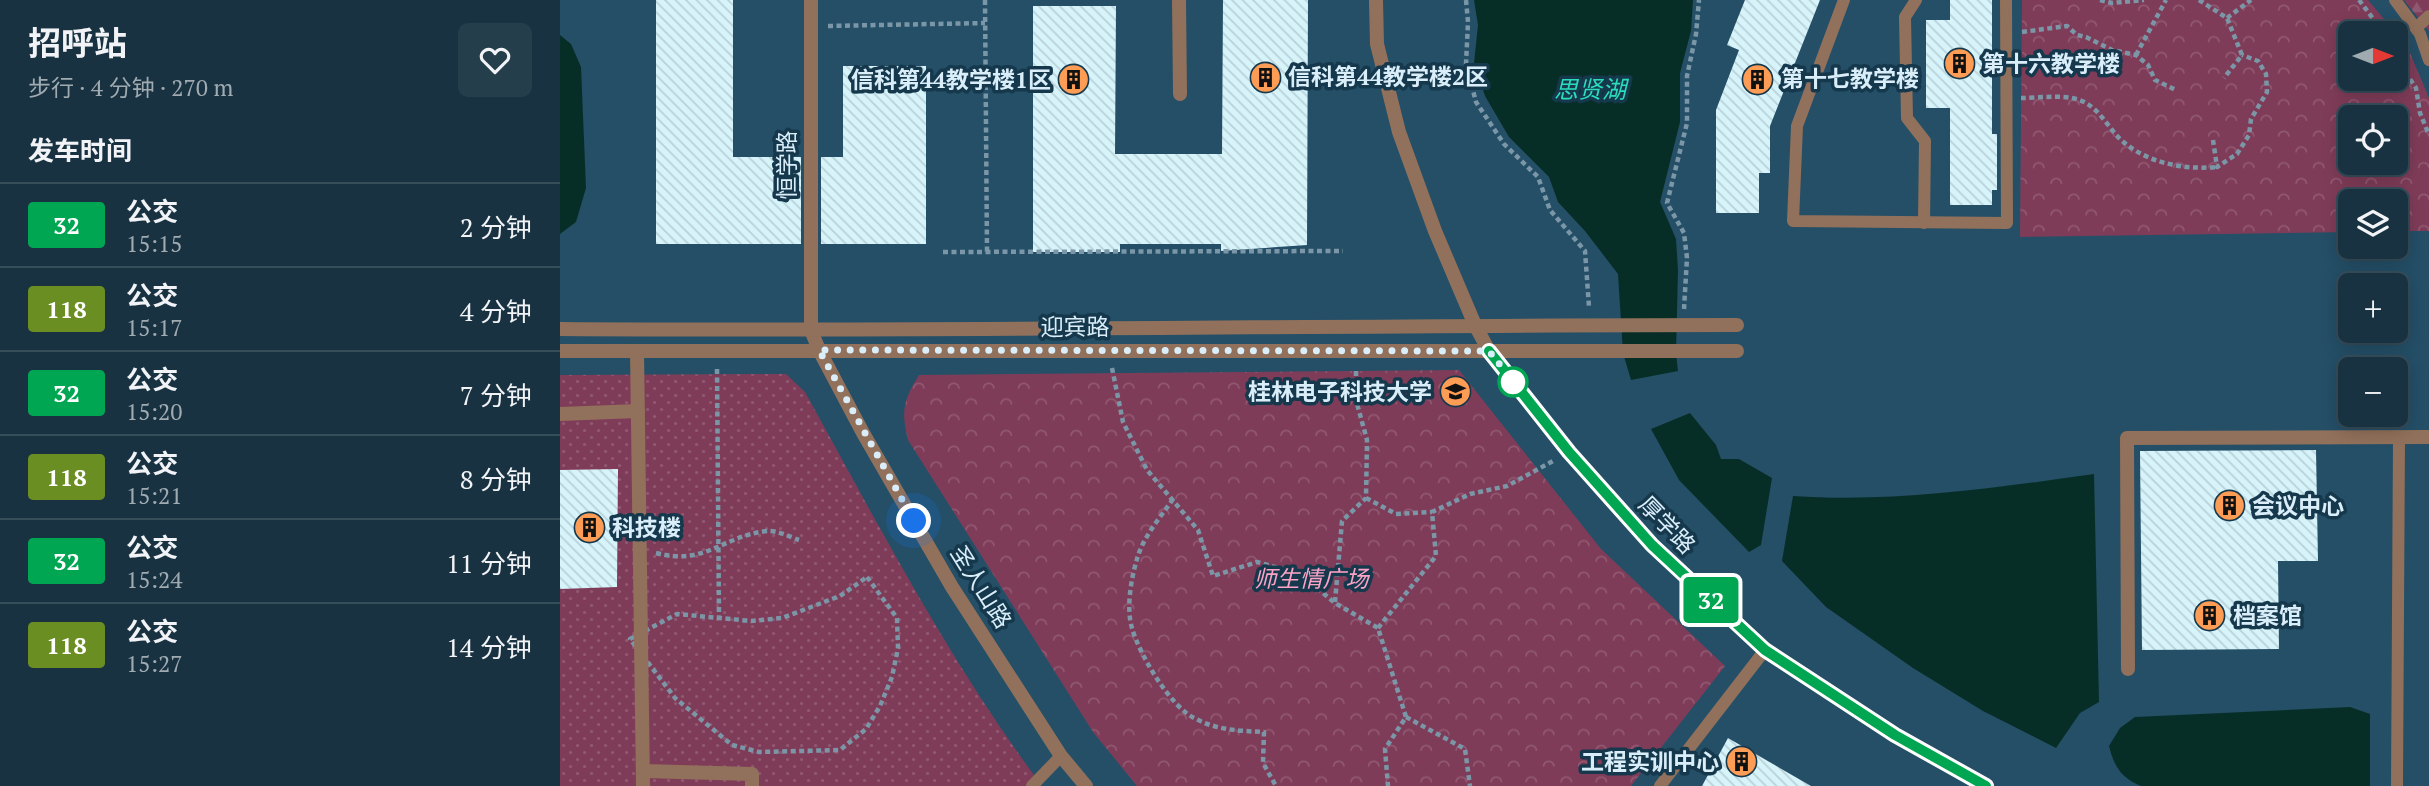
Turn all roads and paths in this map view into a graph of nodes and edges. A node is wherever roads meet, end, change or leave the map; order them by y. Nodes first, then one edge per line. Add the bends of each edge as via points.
1 (811, 0) edge
2 (985, 0) edge
3 (1179, 0) edge
4 (1376, 0) edge
5 (1466, 0) edge
6 (1699, 0) edge
7 (1844, 0) edge
8 (1916, 0) edge
9 (2006, 0) edge
10 (2101, 0) edge
11 (2143, 0) edge
12 (2166, 0) edge
13 (2199, 0) edge
14 (2251, 0) edge
15 (2359, 0) edge
16 (2395, 0) edge
17 (2429, 16) edge
18 (2227, 18) junction
19 (2375, 21) edge
20 (985, 23) junction
21 (810, 26) junction
22 (2416, 28) junction
23 (2006, 34) junction
24 (2137, 55) junction
25 (2242, 55) junction
26 (2429, 60) edge
27 (2408, 76) edge
28 (2224, 78) dead end
29 (2176, 90) dead end
30 (1180, 94) dead end
31 (2006, 98) junction
32 (2429, 135) edge
33 (2213, 141) dead end
34 (2217, 167) junction
35 (1924, 223) junction
36 (1343, 251) dead end
37 (943, 252) dead end
38 (987, 252) junction
39 (1475, 324) junction
40 (1683, 325) junction
41 (1737, 325) dead end
42 (1590, 326) junction
43 (560, 330) edge
44 (811, 330) junction
45 (819, 350) junction
46 (1108, 350) junction
47 (1356, 350) junction
48 (560, 351) edge
49 (637, 351) junction
50 (717, 351) junction
51 (1489, 351) junction
52 (1737, 351) dead end
53 (638, 411) junction
54 (560, 414) edge
55 (2399, 437) junction
56 (2429, 437) edge
57 (1569, 452) junction
58 (1366, 498) junction
59 (1173, 499) junction
60 (1432, 512) junction
61 (799, 540) dead end
62 (719, 547) junction
63 (653, 552) dead end
64 (1335, 603) junction
65 (719, 618) junction
66 (1378, 628) junction
67 (1765, 650) junction
68 (2128, 669) dead end
69 (1406, 717) junction
70 (1061, 756) junction
71 (643, 778) edge
72 (752, 786) edge
73 (1032, 786) edge
74 (1086, 786) edge
75 (1276, 786) edge
76 (1388, 786) edge
77 (1470, 786) edge
78 (1660, 786) edge
79 (1986, 786) edge
80 (2397, 786) edge

1 - 21 street, 恒学路
2 - 20 path
3 - 30 street
4 - 39 street via 1377,44 1399,132
5 - 42 path via 1466,64 1476,102 1504,144 1538,177 1550,210 1585,251
6 - 40 path via 1686,76 1686,123 1667,203 1684,233
7 - 35 lane via 1797,126 1793,221
8 - 35 lane via 1905,16 1907,118 1925,141
9 - 23 lane
10 - 11 path
12 - 24 path
13 - 18 path
14 - 18 path
15 - 19 path
16 - 22 lane
17 - 22 lane
18 - 25 path
20 - 21 path
20 - 38 path
21 - 44 street, 恒学路
22 - 26 lane
23 - 24 path via 2067,26 2112,50
23 - 31 lane
24 - 29 path via 2155,80
25 - 28 path
25 - 34 path via 2258,61 2266,74 2267,92 2243,145
27 - 32 path via 2416,88
31 - 34 path via 2073,98 2088,103 2137,153 2178,166
31 - 35 lane via 2007,223
33 - 34 path
36 - 38 path
37 - 38 path
39 - 42 street, 迎宾路
39 - 44 street, 迎宾路
39 - 51 street, 厚学路
40 - 41 street, 迎宾路
40 - 42 street, 迎宾路
43 - 44 street, 迎宾路
44 - 45 street, 圣人山路
45 - 46 street, 迎宾路
45 - 50 street, 迎宾路
45 - 70 street, 圣人山路 via 952,587
46 - 47 street, 迎宾路
46 - 59 path via 1124,422 1147,470
47 - 51 street, 迎宾路
47 - 58 path via 1356,400 1367,440
48 - 49 street, 迎宾路
49 - 50 street, 迎宾路
49 - 53 street
50 - 62 path
51 - 52 street, 迎宾路
51 - 57 street, 厚学路
53 - 54 street
53 - 71 street
55 - 56 street
55 - 68 street via 2127,438
55 - 80 lane
57 - 60 path via 1507,486 1470,494
57 - 67 street, 厚学路 via 1652,545
58 - 60 path via 1396,514
58 - 64 path via 1342,521
59 - 64 path via 1198,530 1213,576 1257,562 1300,574
59 - 75 path via 1138,556 1131,589 1131,626 1164,690 1193,719 1227,730 1264,733 1263,763
60 - 66 path via 1436,556
61 - 62 path via 770,531
62 - 63 path via 675,558
62 - 65 path
64 - 66 path
65 - 65 path via 677,614 630,639 675,698 704,724 732,745 759,752 840,750 866,729 892,677 898,648 897,618 867,577 840,596 782,618
66 - 69 path
67 - 78 lane
67 - 79 street, 厚学路 via 1895,735
69 - 76 path via 1385,749
69 - 77 path via 1465,750
70 - 73 lane
70 - 74 street, 圣人山路
71 - 72 street via 752,774

